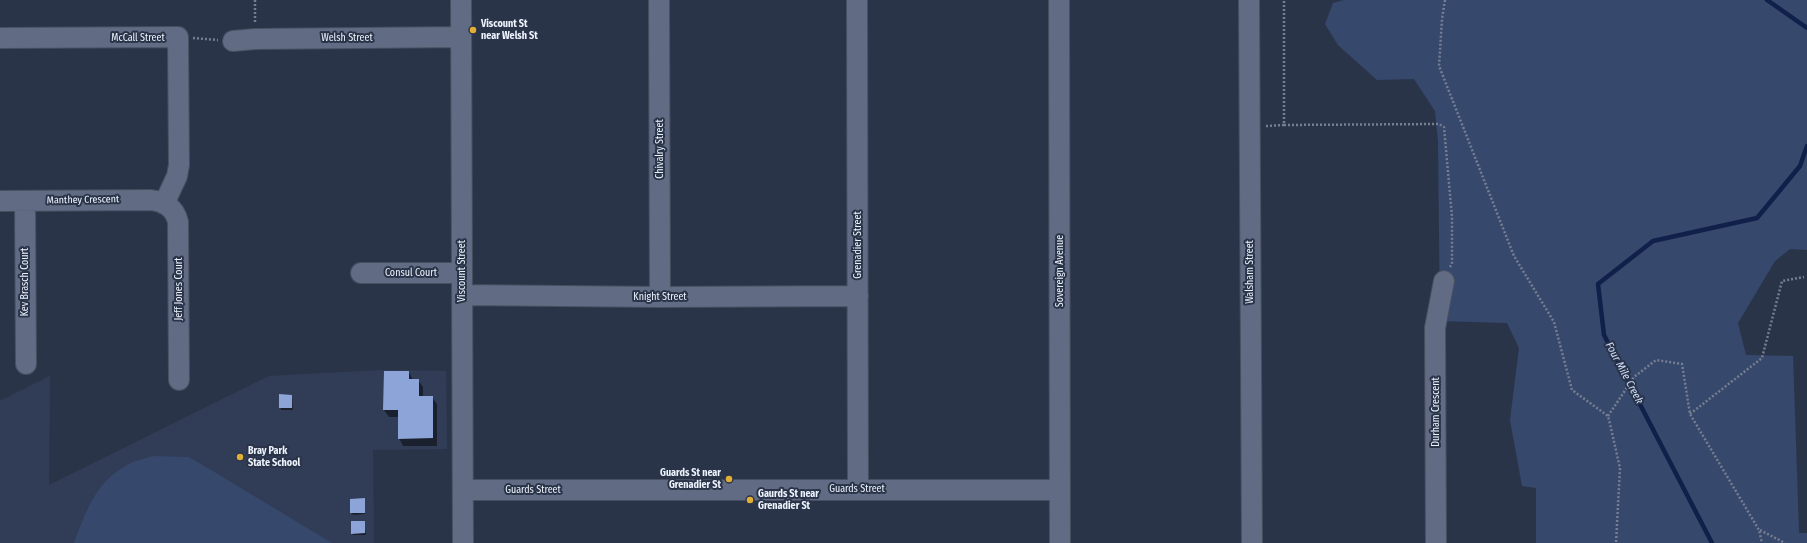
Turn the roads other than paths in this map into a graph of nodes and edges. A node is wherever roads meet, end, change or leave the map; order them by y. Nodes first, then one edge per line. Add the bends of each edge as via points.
1 (461, 0) edge
2 (659, 0) edge
3 (857, 0) edge
4 (1059, 0) edge
5 (1249, 0) edge
6 (0, 38) edge
7 (461, 38) junction
8 (233, 41) road end
9 (0, 201) edge
10 (25, 201) junction
11 (164, 204) junction
12 (361, 273) dead end
13 (462, 273) junction
14 (1444, 281) road end
15 (462, 295) junction
16 (858, 296) junction
17 (660, 297) junction
18 (26, 364) dead end
19 (179, 380) dead end
20 (858, 489) junction
21 (463, 490) junction
22 (1060, 490) junction
23 (463, 543) edge
24 (1060, 543) edge
25 (1252, 543) edge
26 (1436, 543) edge

1 - 7 street, Viscount Street
2 - 17 street, Chivalry Street
3 - 16 street, Grenadier Street
4 - 22 street, Sovereign Avenue
5 - 25 street, Walsham Street
6 - 11 street, McCall Street via 178,37 179,165 177,176
7 - 8 street, Welsh Street via 255,38
7 - 13 street, Viscount Street
9 - 10 street, Manthey Crescent
10 - 11 street, Manthey Crescent via 150,200
10 - 18 street, Kev Brasch Court
11 - 19 street, Jeff Jones Court via 176,214 178,222
12 - 13 street, Consul Court
13 - 15 street, Viscount Street
14 - 26 street, Durham Crescent via 1435,328
15 - 17 street, Knight Street
15 - 21 street, Viscount Street
16 - 17 street, Knight Street
16 - 20 street, Grenadier Street
20 - 21 street, Guards Street
20 - 22 street, Guards Street
21 - 23 street, Viscount Street
22 - 24 street, Sovereign Avenue

